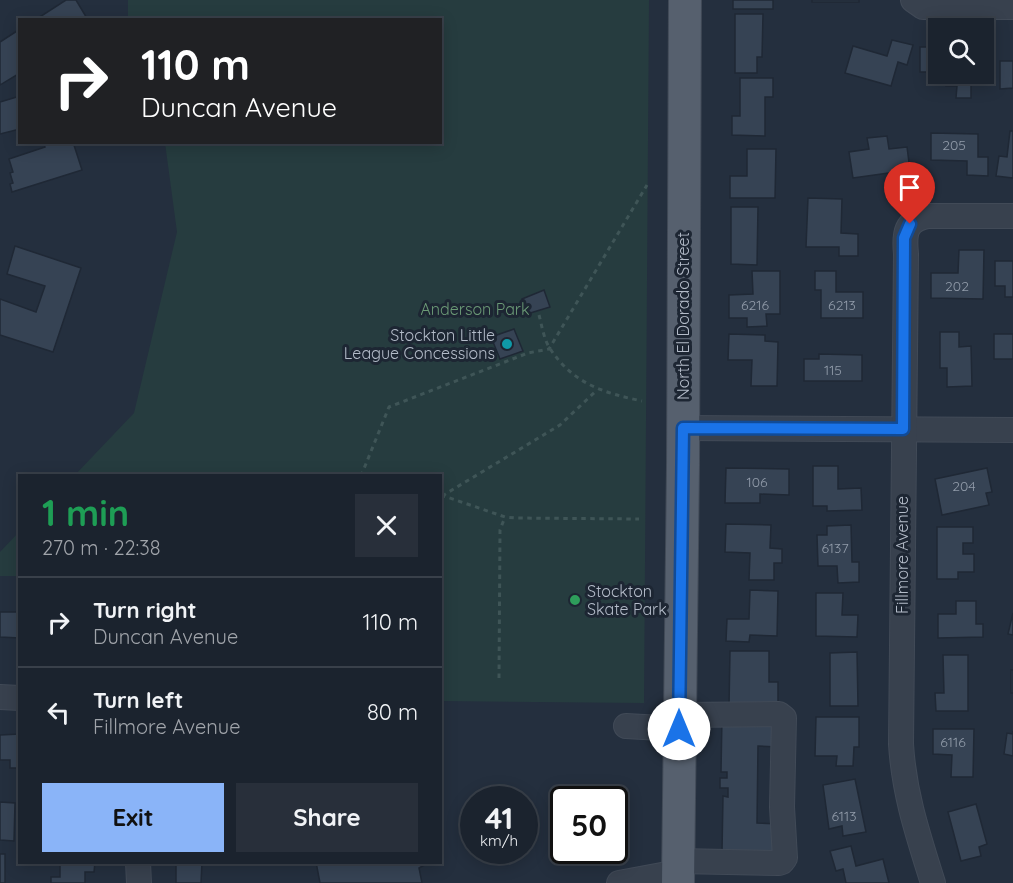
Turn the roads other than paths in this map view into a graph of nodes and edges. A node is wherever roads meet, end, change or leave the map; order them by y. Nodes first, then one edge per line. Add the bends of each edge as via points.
1 (685, 0) edge
2 (914, 0) edge
3 (1013, 7) edge
4 (1013, 216) edge
5 (683, 428) junction
6 (903, 429) junction
7 (1013, 430) edge
8 (0, 698) edge
9 (18, 698) edge
10 (679, 722) junction
11 (626, 726) dead end
12 (138, 864) edge
13 (678, 872) edge
14 (139, 883) edge
15 (619, 883) edge
16 (933, 883) edge

1 - 5 main road, North El Dorado Street
2 - 3 street via 923,7
4 - 6 street, Fillmore Avenue via 928,216 910,224 904,238
5 - 6 street
5 - 10 main road, North El Dorado Street
6 - 7 street
6 - 16 street, Fillmore Avenue via 902,765 908,802
8 - 9 street
10 - 11 street
10 - 13 main road, North El Dorado Street
10 - 13 street via 779,714 784,718 785,858 779,863
12 - 14 street
13 - 15 street

